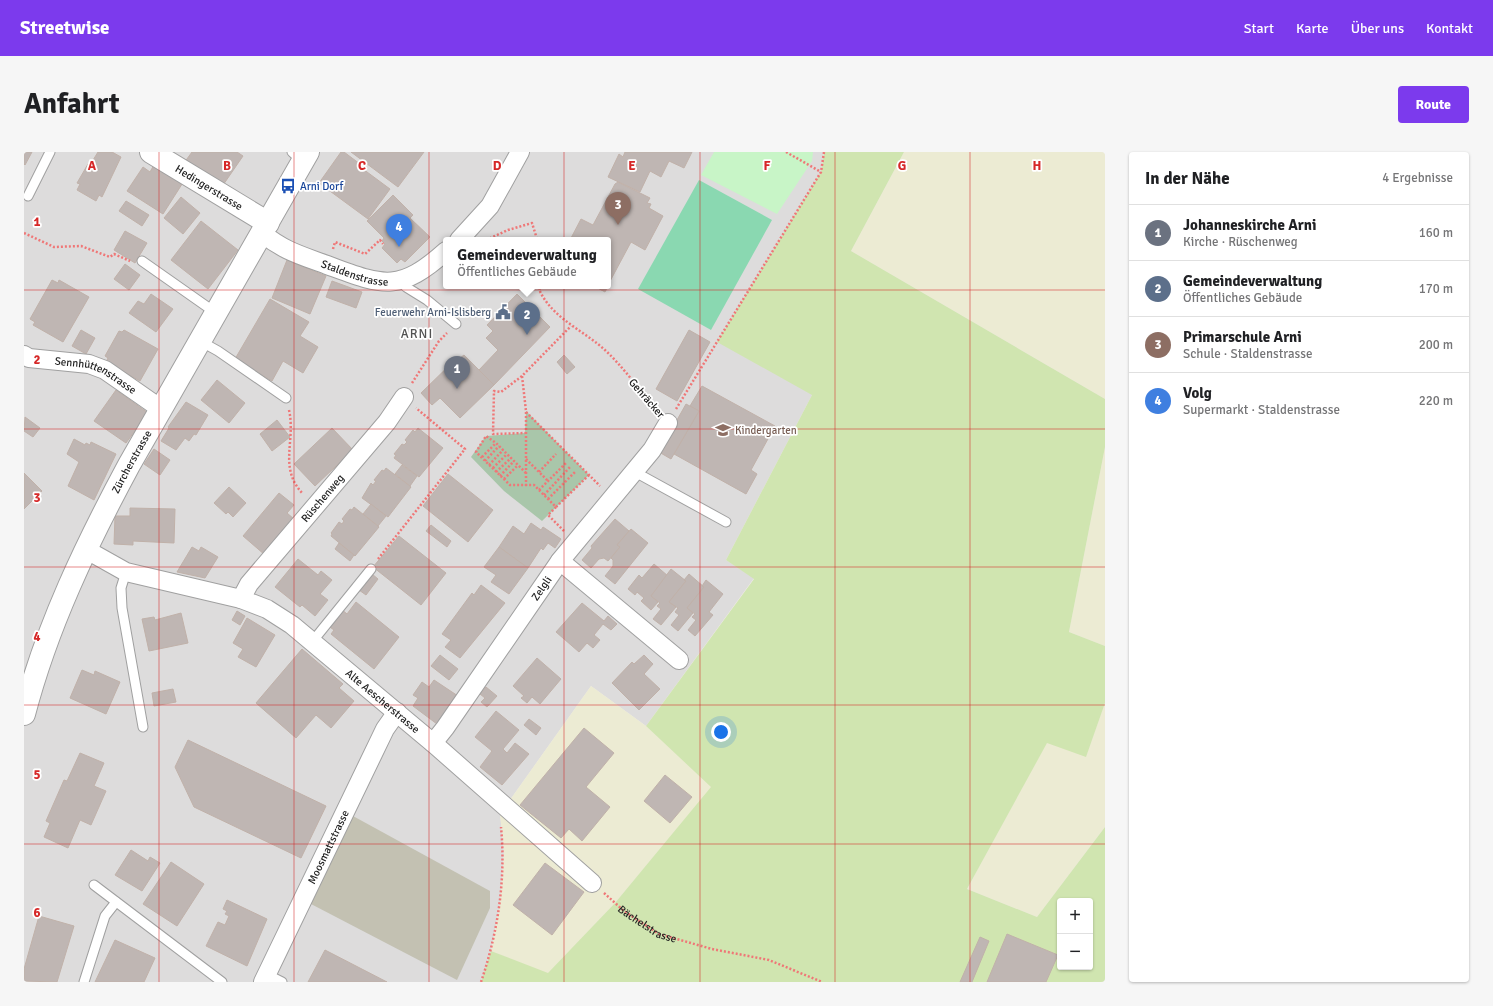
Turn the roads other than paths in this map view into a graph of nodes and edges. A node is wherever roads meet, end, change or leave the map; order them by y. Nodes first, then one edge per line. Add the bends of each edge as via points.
1 (50, 152) edge
2 (151, 152) edge
3 (520, 152) edge
4 (301, 155) edge
5 (28, 196) dead end
6 (265, 228) junction
7 (462, 237) edge
8 (443, 254) edge
9 (142, 261) road end
10 (400, 280) junction
11 (216, 313) junction
12 (456, 324) road end
13 (200, 341) junction
14 (24, 355) edge
15 (404, 397) road end
16 (286, 398) road end
17 (161, 409) junction
18 (668, 422) road end
19 (635, 472) junction
20 (726, 522) dead end
21 (85, 549) junction
22 (560, 561) junction
23 (370, 569) road end
24 (126, 572) junction
25 (241, 599) junction
26 (312, 642) junction
27 (679, 660) dead end
28 (397, 712) junction
29 (24, 714) edge
30 (143, 727) dead end
31 (433, 743) junction
32 (592, 883) road end
33 (94, 885) dead end
34 (116, 902) junction
35 (270, 979) edge
36 (84, 982) edge
37 (222, 982) edge

1 - 5 lane
2 - 6 street, Hedingerstrasse
3 - 7 street via 490,206
4 - 6 street, Zürcherstrasse
6 - 10 street, Staldenstrasse via 276,245 288,251 364,279 382,283
6 - 11 street, Zürcherstrasse
8 - 10 street, Staldenstrasse via 421,272
9 - 11 lane
10 - 12 lane
11 - 13 street, Zürcherstrasse
13 - 16 lane
13 - 17 street, Zürcherstrasse
14 - 17 street, Sennhüttenstrasse via 29,358 89,364 105,370
15 - 25 street, Rüschenweg via 386,422 249,584
17 - 21 street, Zürcherstrasse
18 - 19 street, Gehräcker via 652,450
19 - 20 lane
19 - 22 street, Gehräcker
21 - 24 street, Alte Aescherstrasse
21 - 29 street, Zürcherstrasse via 52,626
22 - 27 street
22 - 31 street, Zelgli
23 - 26 lane
24 - 25 street, Alte Aescherstrasse
24 - 30 lane via 121,588 122,608
25 - 26 street, Alte Aescherstrasse via 267,609
26 - 28 street, Alte Aescherstrasse
28 - 31 street, Alte Aescherstrasse
28 - 35 street, Moosmattstrasse via 385,729
31 - 32 street, Alte Aescherstrasse
33 - 34 lane
34 - 36 lane via 105,916
34 - 37 lane

